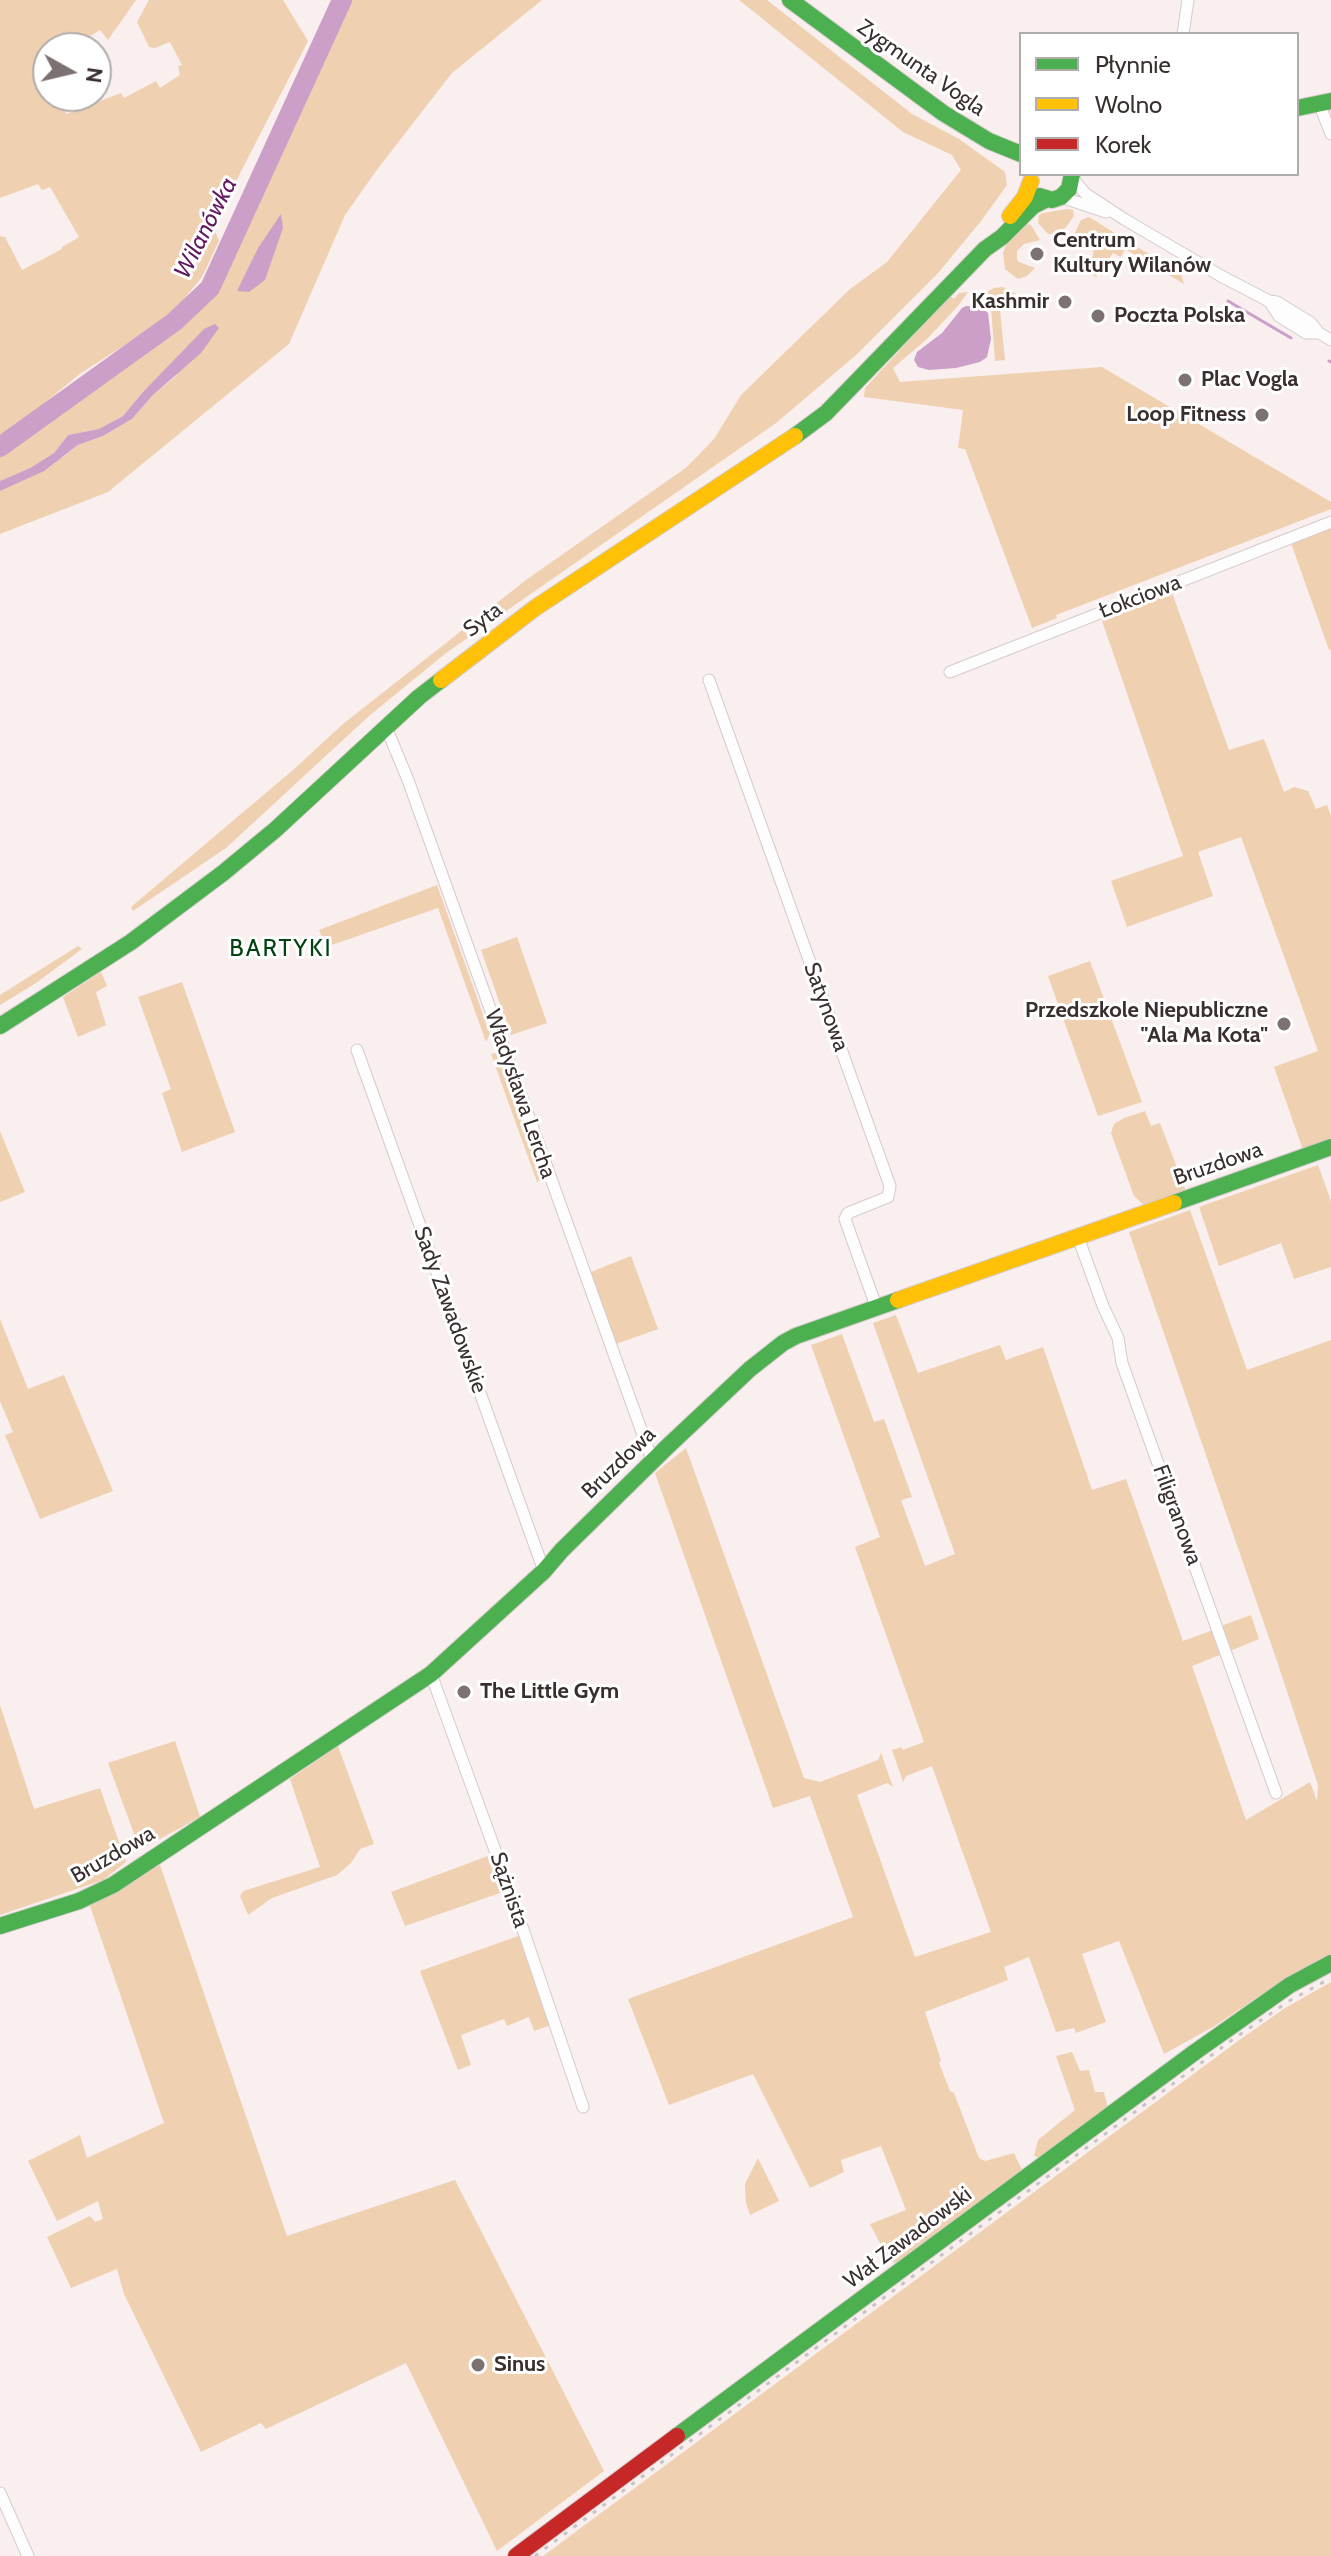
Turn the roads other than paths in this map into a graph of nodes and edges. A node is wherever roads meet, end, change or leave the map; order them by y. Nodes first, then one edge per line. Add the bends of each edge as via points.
1 (790, 0) edge
2 (1188, 0) edge
3 (1183, 32) edge
4 (1325, 102) edge
5 (1299, 108) edge
6 (1331, 134) edge
7 (989, 141) junction
8 (1019, 153) edge
9 (1019, 167) edge
10 (1027, 176) edge
11 (1028, 176) edge
12 (1072, 176) edge
13 (1054, 198) junction
14 (1124, 219) junction
15 (989, 246) junction
16 (1331, 340) edge
17 (1331, 522) edge
18 (950, 672) dead end
19 (709, 680) dead end
20 (386, 727) junction
21 (0, 1026) edge
22 (357, 1050) dead end
23 (1331, 1147) edge
24 (1078, 1237) junction
25 (877, 1309) junction
26 (652, 1460) junction
27 (544, 1571) junction
28 (431, 1674) junction
29 (1276, 1793) dead end
30 (0, 1926) edge
31 (1331, 1963) edge
32 (583, 2107) dead end
33 (0, 2493) edge
34 (28, 2556) edge
35 (516, 2556) edge

1 - 7 street, Zygmunta Vogla via 915,94
2 - 3 street
4 - 5 street
4 - 6 street
7 - 8 street, Zygmunta Vogla
7 - 9 street, Zygmunta Vogla
10 - 15 street, Syta via 1025,197
11 - 13 street, Zygmunta Vogla via 1034,190
12 - 13 street via 1069,189
12 - 14 street via 1086,194
13 - 14 street
13 - 15 street, Syta via 1033,206
14 - 16 street via 1269,301 1279,316 1306,333
15 - 20 street, Syta via 810,426 535,608
17 - 18 street, Łokciowa
19 - 25 street, Satynowa via 890,1186 888,1197 845,1219
20 - 21 street, Syta via 223,873 131,942
20 - 26 street, Władysława Lercha
22 - 27 street, Sady Zawadowskie
23 - 24 street, Bruzdowa
24 - 25 street, Bruzdowa
24 - 29 street, Filigranowa
25 - 26 street, Bruzdowa via 783,1343
26 - 27 street, Bruzdowa
27 - 28 street, Bruzdowa
28 - 30 street, Bruzdowa via 113,1885
28 - 32 street, Sążnista
31 - 35 street, Wał Zawadowski via 1290,1985 1195,2052
33 - 34 street

